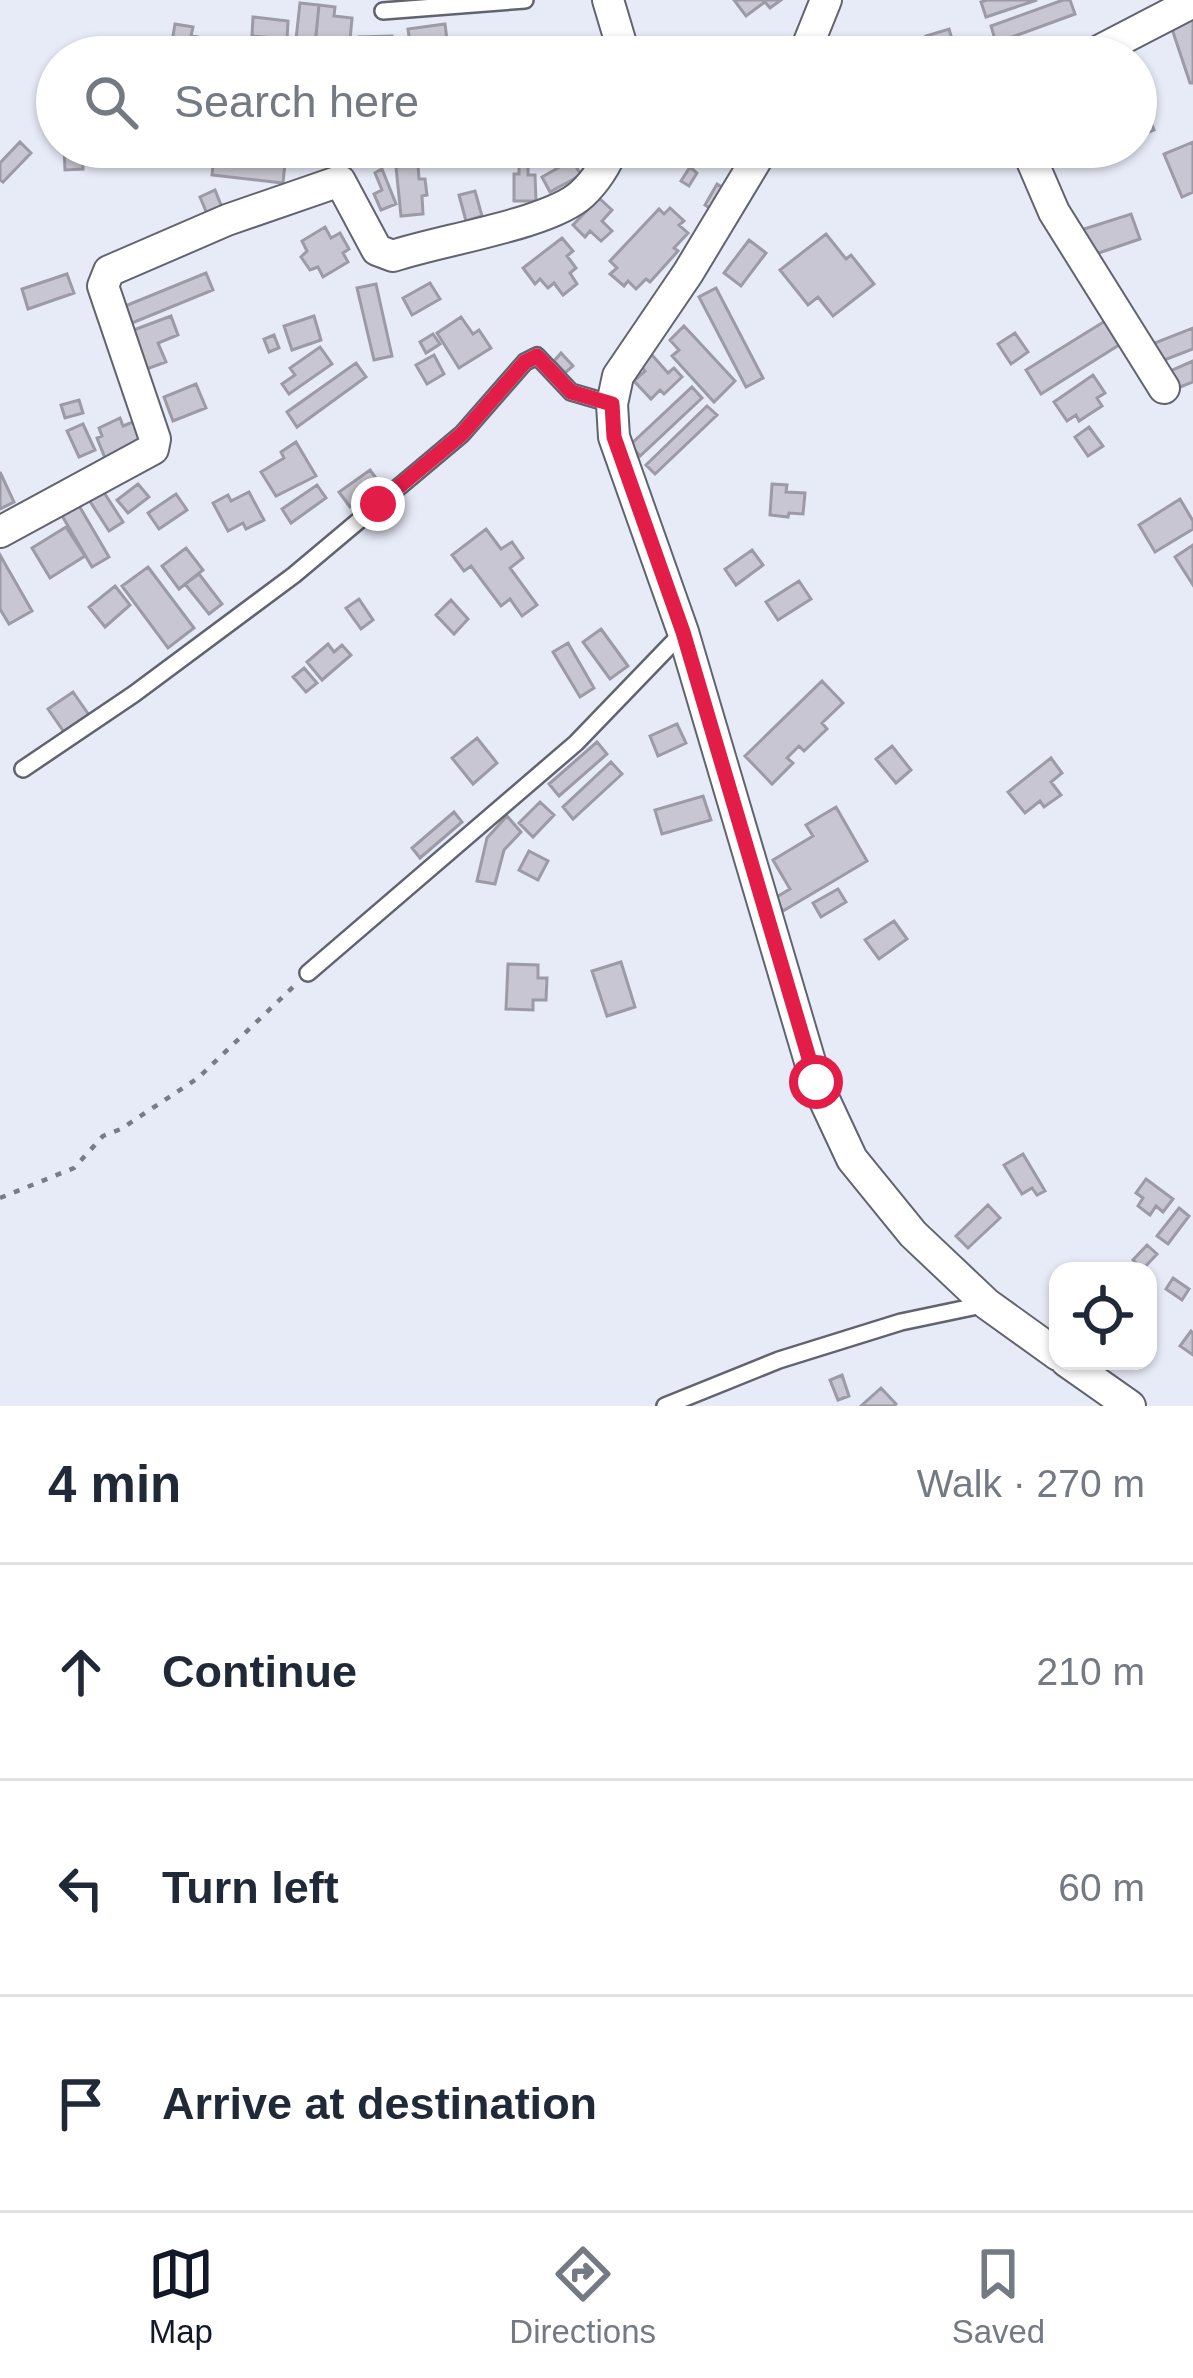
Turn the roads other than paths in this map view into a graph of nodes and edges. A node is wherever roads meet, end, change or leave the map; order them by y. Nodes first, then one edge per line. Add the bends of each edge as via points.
1 (525, 0) edge
2 (608, 0) edge
3 (826, 0) edge
4 (1193, 2) edge
5 (383, 11) dead end
6 (619, 36) edge
7 (811, 36) edge
8 (1127, 36) edge
9 (602, 168) edge
10 (751, 168) edge
11 (1035, 168) edge
12 (1164, 388) dead end
13 (612, 404) junction
14 (0, 532) edge
15 (683, 632) junction
16 (23, 770) dead end
17 (308, 973) road end
18 (987, 1304) junction
19 (1049, 1349) edge
20 (1079, 1370) edge
21 (665, 1406) edge
22 (1130, 1406) edge

1 - 5 lane
2 - 6 street
3 - 7 street
4 - 8 street
9 - 14 street via 580,196 544,216 393,256 377,250 340,182 109,271 103,286 153,449
10 - 13 street via 618,376
11 - 12 street
13 - 15 street via 614,437
13 - 16 lane via 571,392 537,356 525,362 462,434 294,575
15 - 17 lane via 576,743
15 - 18 street via 816,1082 852,1159 879,1195
18 - 19 street
18 - 21 lane via 778,1360
20 - 22 street

